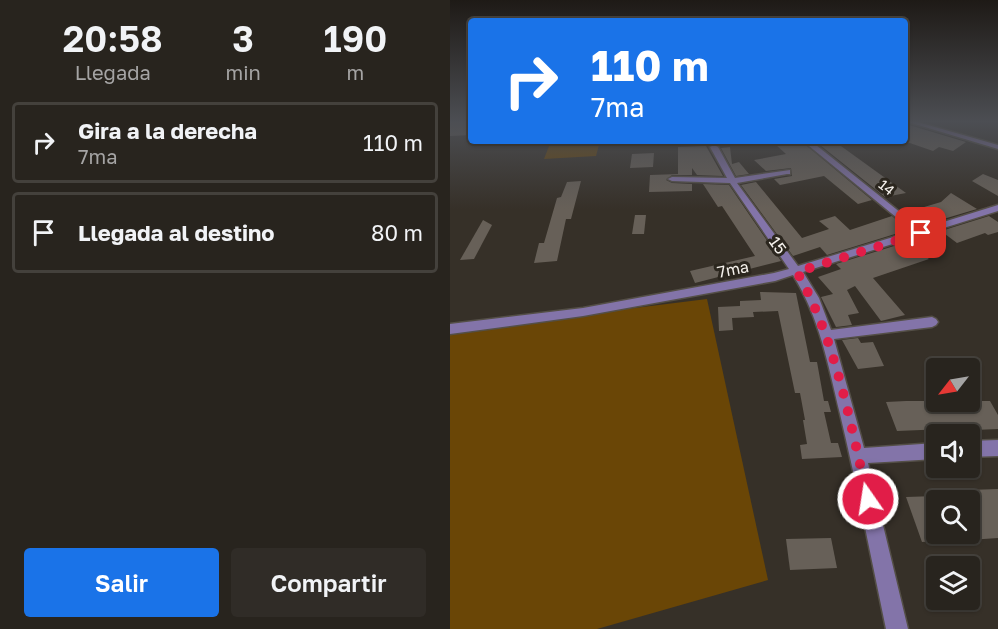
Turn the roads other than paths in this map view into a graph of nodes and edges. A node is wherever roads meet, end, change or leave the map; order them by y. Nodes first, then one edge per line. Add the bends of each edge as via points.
1 (716, 150) edge
2 (819, 150) edge
3 (786, 172) dead end
4 (672, 179) dead end
5 (732, 181) junction
6 (998, 208) edge
7 (921, 233) junction
8 (797, 272) junction
9 (933, 322) dead end
10 (450, 329) edge
11 (826, 335) junction
12 (998, 448) edge
13 (980, 449) edge
14 (926, 452) edge
15 (858, 456) junction
16 (897, 629) edge

1 - 5 street, 15
2 - 7 street, 14
3 - 5 street
4 - 5 street
5 - 8 street, 15
6 - 7 street, 7ma
7 - 8 street, 7ma
8 - 10 street, 7ma via 583,312
8 - 11 street, 15 via 813,298
9 - 11 street
11 - 15 street, 15
12 - 13 street
14 - 15 street
15 - 16 street, 15

